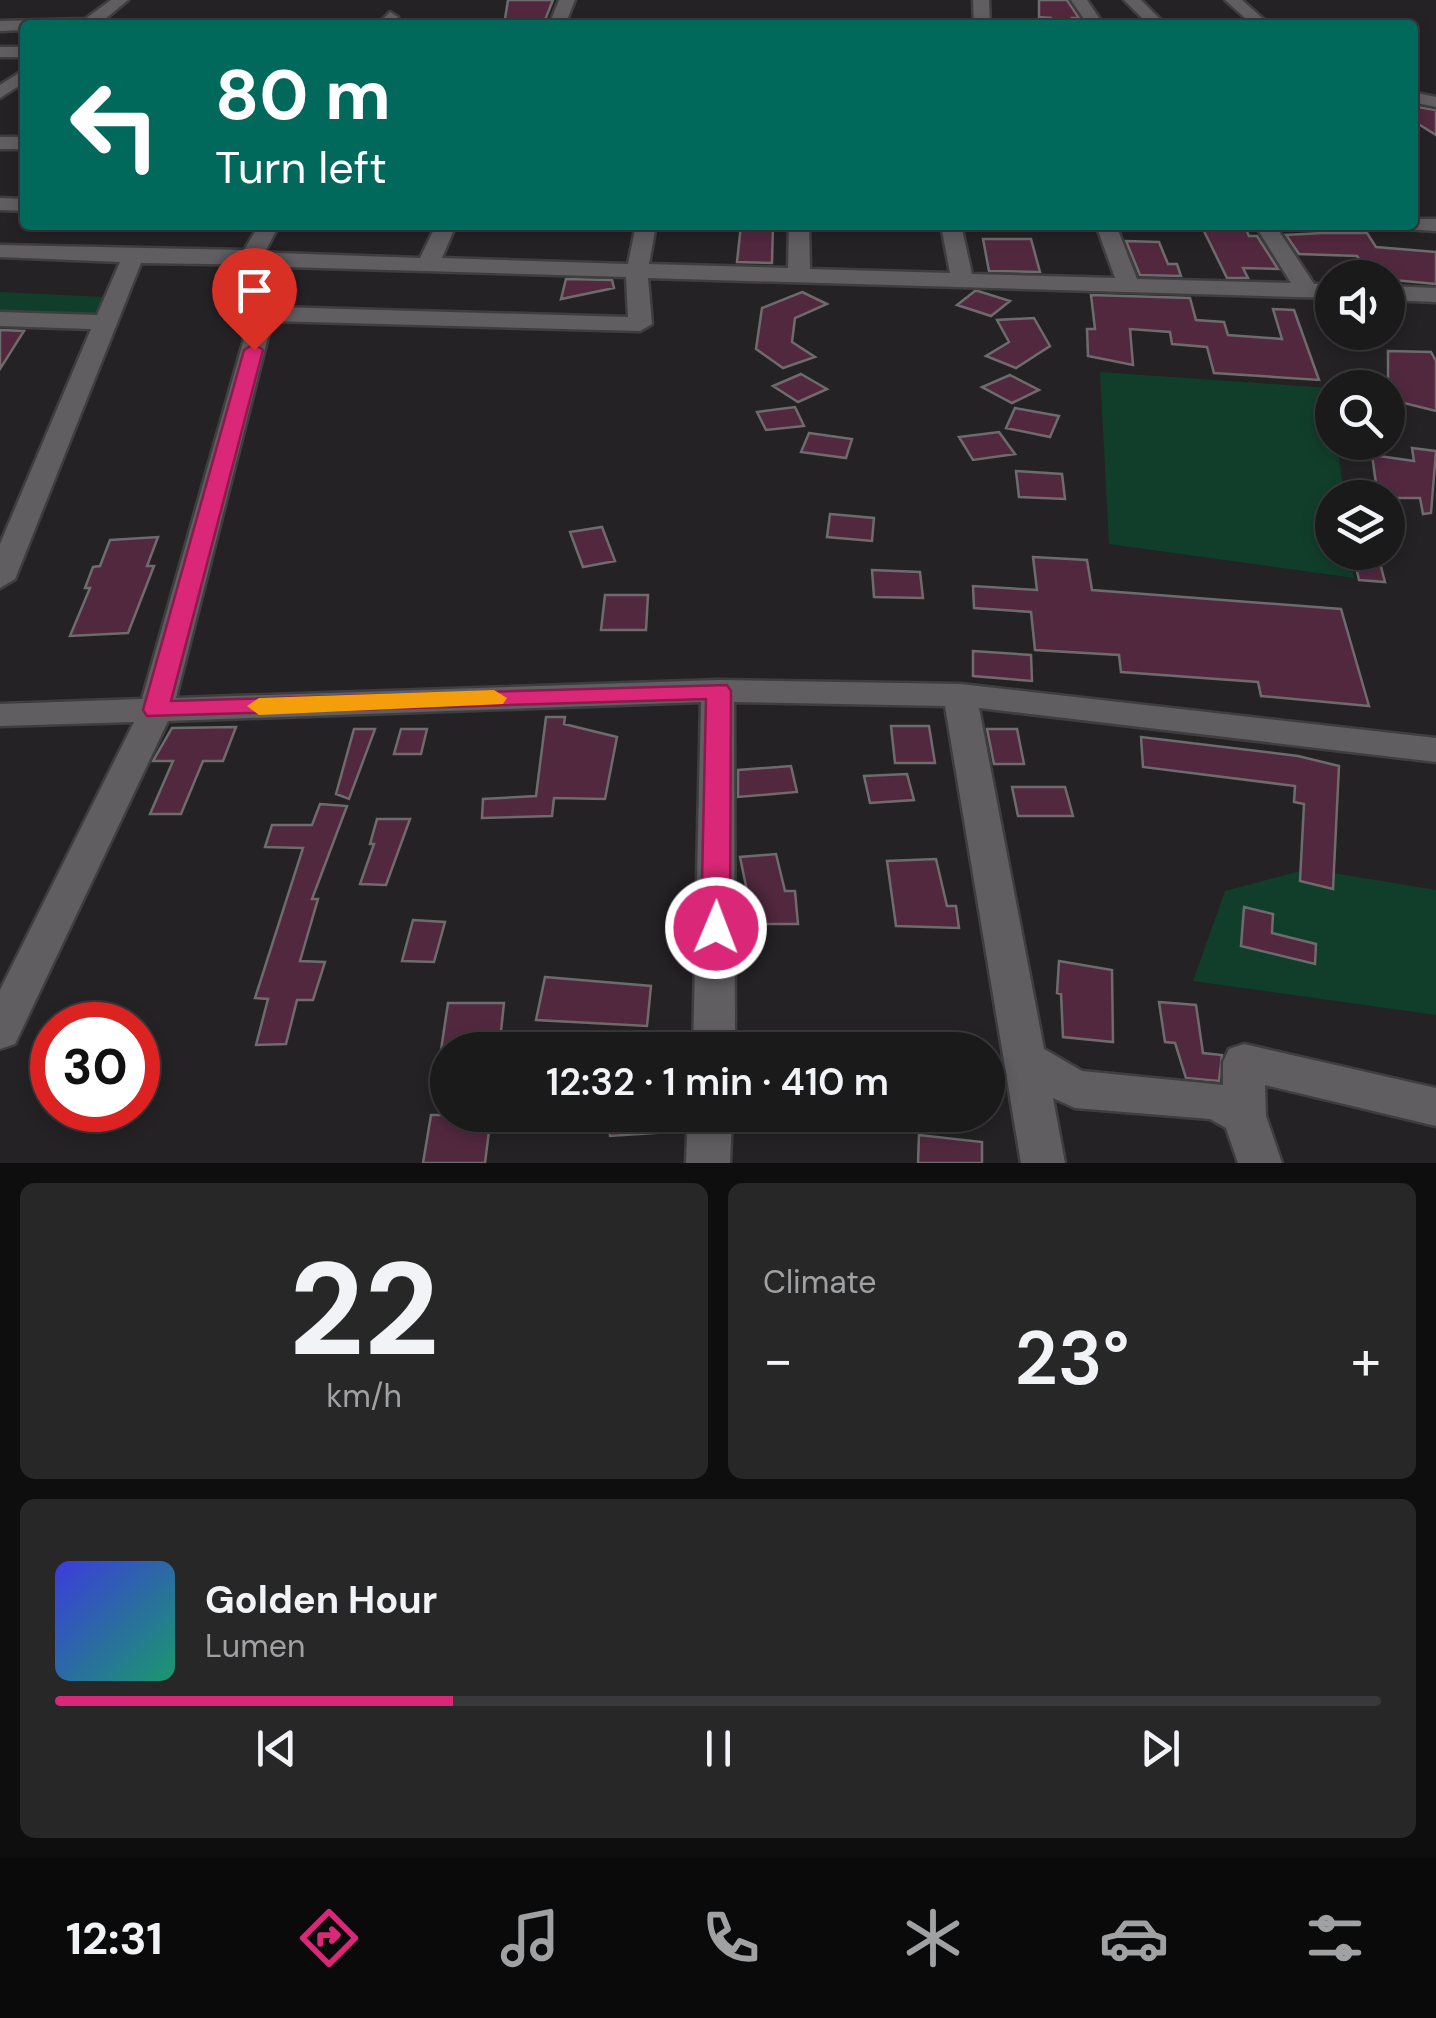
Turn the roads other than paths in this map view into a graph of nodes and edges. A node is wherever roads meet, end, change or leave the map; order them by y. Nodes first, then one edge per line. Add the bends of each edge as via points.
1 (120, 0) edge
2 (1132, 0) edge
3 (1233, 0) edge
4 (94, 20) edge
5 (1153, 20) edge
6 (1256, 20) edge
7 (20, 78) edge
8 (0, 93) edge
9 (268, 230) edge
10 (444, 230) edge
11 (645, 230) edge
12 (798, 230) edge
13 (953, 230) edge
14 (1108, 230) edge
15 (1268, 230) edge
16 (0, 251) edge
17 (133, 256) junction
18 (264, 258) junction
19 (428, 265) junction
20 (636, 272) junction
21 (799, 276) junction
22 (964, 282) junction
23 (1129, 286) junction
24 (1307, 290) junction
25 (1315, 290) edge
26 (1405, 294) edge
27 (1436, 295) edge
28 (263, 314) junction
29 (0, 319) edge
30 (106, 322) junction
31 (1, 572) edge
32 (718, 691) junction
33 (960, 695) junction
34 (156, 710) junction
35 (0, 715) edge
36 (1436, 750) edge
37 (0, 1032) edge
38 (714, 1032) edge
39 (1026, 1060) junction
40 (1436, 1107) edge
41 (1244, 1116) junction
42 (709, 1132) edge
43 (708, 1163) edge
44 (1044, 1163) edge
45 (1260, 1163) edge

1 - 4 street
2 - 5 street
3 - 6 street
7 - 8 street
9 - 18 street
10 - 19 street
11 - 20 street
12 - 21 street
13 - 22 street
14 - 23 street
15 - 24 street
16 - 17 street
17 - 18 street
17 - 30 street
18 - 19 street
18 - 28 street
19 - 20 street
20 - 21 street
20 - 28 street via 640,324
21 - 22 street
22 - 23 street
23 - 24 street
24 - 25 street
26 - 27 street
28 - 34 street
29 - 30 street
30 - 31 street
32 - 33 street
32 - 34 street
32 - 38 street
33 - 36 street
33 - 39 street
34 - 35 street
34 - 37 street
39 - 41 street via 1075,1089 1216,1101
39 - 44 street
40 - 41 street via 1244,1062
41 - 45 street
42 - 43 street

